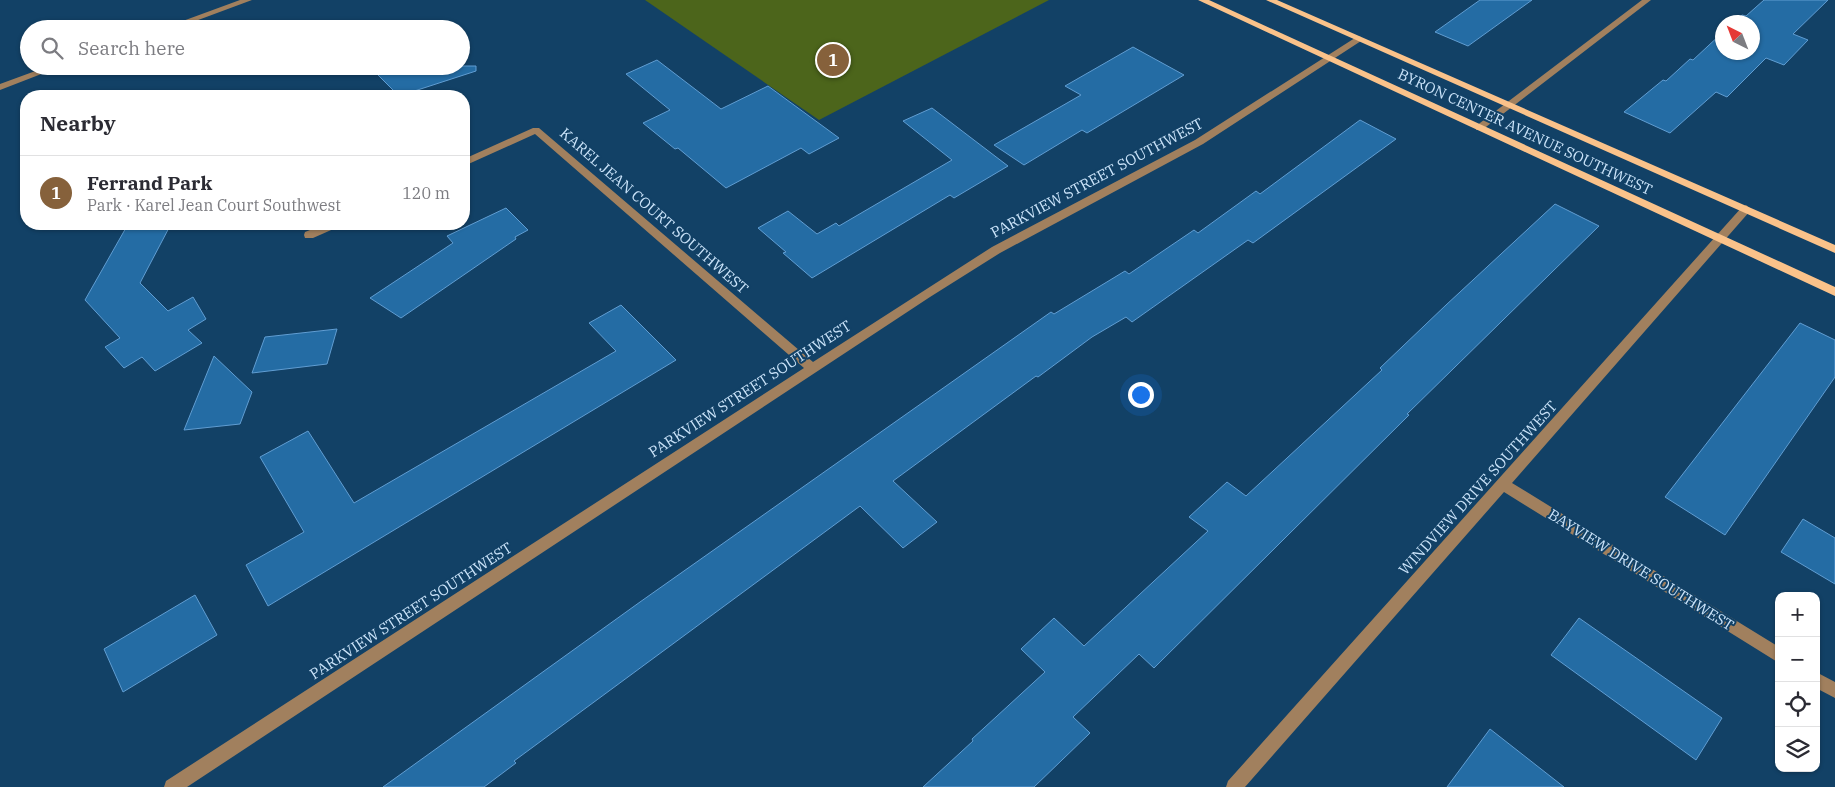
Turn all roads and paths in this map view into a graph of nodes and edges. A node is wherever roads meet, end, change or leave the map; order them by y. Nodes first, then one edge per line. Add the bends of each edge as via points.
1 (248, 0) edge
2 (1202, 0) edge
3 (1270, 0) edge
4 (1647, 0) edge
5 (191, 20) edge
6 (1358, 39) junction
7 (1330, 58) junction
8 (33, 75) edge
9 (0, 87) edge
10 (1509, 104) junction
11 (1479, 128) junction
12 (470, 160) edge
13 (1746, 209) junction
14 (320, 230) edge
15 (309, 235) dead end
16 (1719, 238) junction
17 (1835, 249) edge
18 (1835, 292) edge
19 (812, 368) junction
20 (1503, 484) junction
21 (1775, 654) edge
22 (1820, 682) edge
23 (1835, 691) edge
24 (172, 787) edge
25 (1234, 787) edge

1 - 5 street
2 - 7 main road, BYRON CENTER AVENUE SOUTHWEST
3 - 6 main road, BYRON CENTER AVENUE SOUTHWEST
4 - 10 street
6 - 7 street, PARKVIEW STREET SOUTHWEST
6 - 10 main road, BYRON CENTER AVENUE SOUTHWEST
7 - 11 main road, BYRON CENTER AVENUE SOUTHWEST
7 - 19 street, PARKVIEW STREET SOUTHWEST via 1199,142 996,250
8 - 9 street
10 - 11 street
10 - 13 main road, BYRON CENTER AVENUE SOUTHWEST
11 - 16 main road, BYRON CENTER AVENUE SOUTHWEST
12 - 19 street, KAREL JEAN COURT SOUTHWEST via 536,130
13 - 16 street, WINDVIEW DRIVE SOUTHWEST
13 - 17 main road, BYRON CENTER AVENUE SOUTHWEST
14 - 15 street
16 - 18 main road, BYRON CENTER AVENUE SOUTHWEST
16 - 20 street, WINDVIEW DRIVE SOUTHWEST
19 - 24 street, PARKVIEW STREET SOUTHWEST
20 - 21 street, BAYVIEW DRIVE SOUTHWEST
20 - 25 street, WINDVIEW DRIVE SOUTHWEST
22 - 23 street

